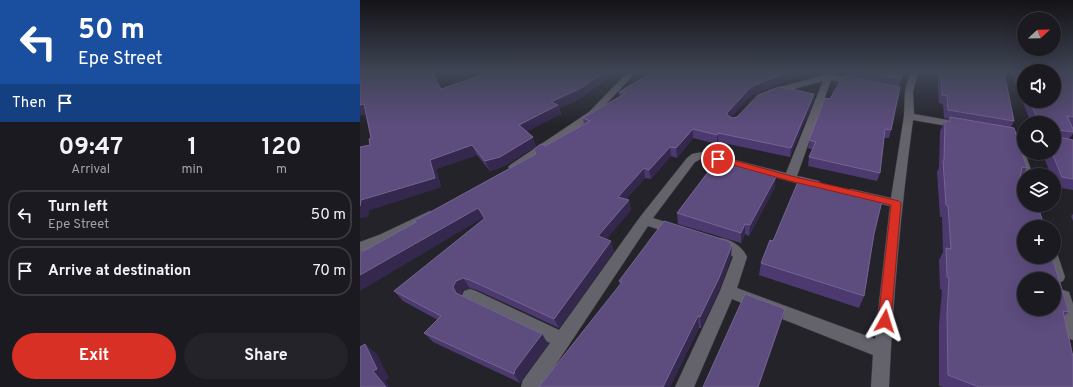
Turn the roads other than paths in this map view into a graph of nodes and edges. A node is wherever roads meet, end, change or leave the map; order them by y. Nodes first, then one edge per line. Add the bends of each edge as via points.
1 (615, 90) edge
2 (778, 90) edge
3 (823, 90) edge
4 (906, 90) edge
5 (762, 95) edge
6 (909, 116) junction
7 (969, 127) edge
8 (992, 131) edge
9 (1017, 137) edge
10 (507, 171) edge
11 (790, 178) junction
12 (828, 187) edge
13 (843, 191) edge
14 (896, 203) junction
15 (441, 210) edge
16 (645, 220) junction
17 (689, 234) edge
18 (704, 239) edge
19 (360, 247) edge
20 (1054, 264) edge
21 (728, 291) junction
22 (470, 296) dead end
23 (1073, 332) edge
24 (563, 340) junction
25 (882, 350) junction
26 (530, 387) edge
27 (684, 387) edge
28 (880, 387) edge

1 - 10 street via 592,114
2 - 5 street
3 - 11 street
4 - 6 street
6 - 7 street
6 - 14 street
8 - 9 street
11 - 12 street
11 - 16 street via 703,155 696,156
13 - 14 street
14 - 25 street
15 - 19 street via 384,239
16 - 17 street
16 - 24 street
18 - 21 street via 734,248 738,252 740,257
20 - 23 street
21 - 25 street
21 - 27 street
22 - 24 street
24 - 26 street
25 - 28 street

